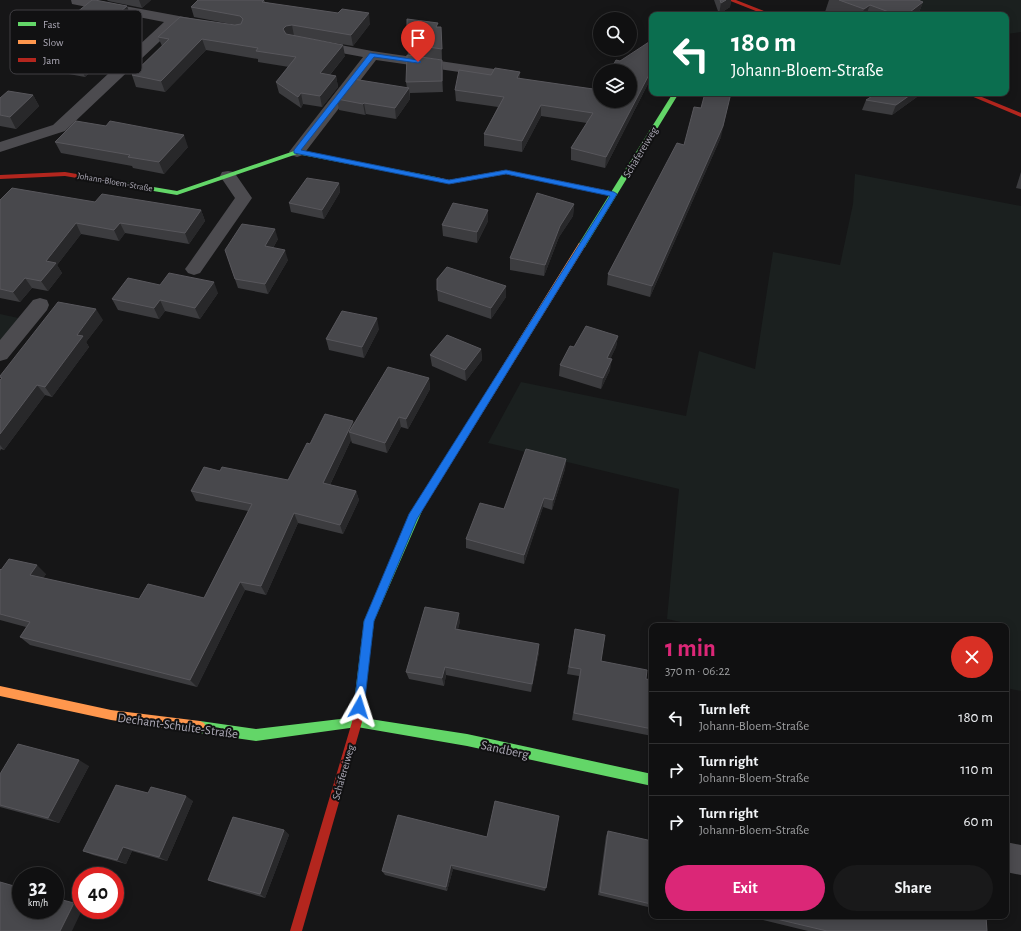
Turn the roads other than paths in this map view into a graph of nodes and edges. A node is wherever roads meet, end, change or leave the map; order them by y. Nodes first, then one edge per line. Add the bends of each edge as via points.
1 (731, 0) edge
2 (77, 1) dead end
3 (123, 10) edge
4 (761, 12) edge
5 (142, 14) edge
6 (174, 20) junction
7 (217, 27) edge
8 (302, 42) edge
9 (142, 50) edge
10 (372, 54) junction
11 (116, 74) edge
12 (494, 74) edge
13 (674, 96) edge
14 (974, 96) edge
15 (1021, 115) edge
16 (0, 147) edge
17 (297, 152) junction
18 (228, 176) junction
19 (0, 178) edge
20 (614, 194) junction
21 (194, 269) dead end
22 (40, 305) dead end
23 (0, 354) edge
24 (0, 691) edge
25 (357, 722) junction
26 (649, 779) edge
27 (1009, 858) edge
28 (1021, 860) edge
29 (296, 931) edge

1 - 4 street
2 - 3 street
5 - 6 street
6 - 7 street
6 - 9 street
8 - 10 street
10 - 12 street
10 - 17 street
11 - 16 street via 59,128
13 - 20 street, Schäfereiweg
14 - 15 street
17 - 18 street, Johann-Bloem-Straße
17 - 20 street via 449,182 506,172
18 - 19 street, Johann-Bloem-Straße via 177,192 66,174
18 - 21 street via 244,198
20 - 25 street, Schäfereiweg via 413,517 369,621
22 - 23 street
24 - 25 street, Dechant-Schulte-Straße via 111,715 256,735
25 - 26 street, Sandberg via 467,740
25 - 29 street, Schäfereiweg
27 - 28 street

